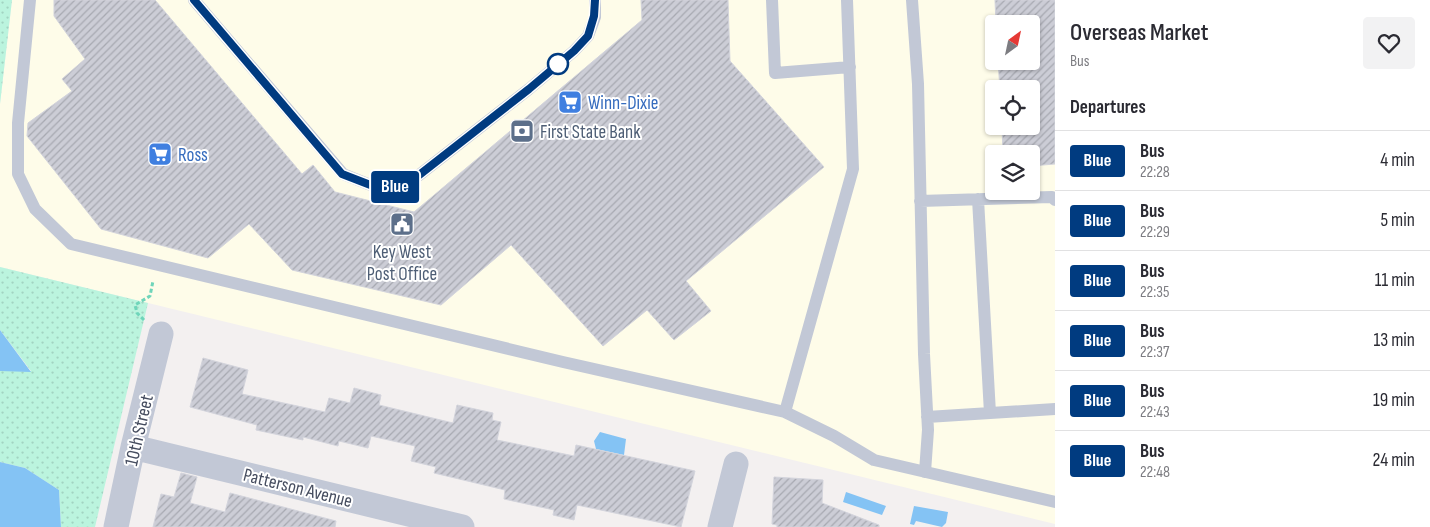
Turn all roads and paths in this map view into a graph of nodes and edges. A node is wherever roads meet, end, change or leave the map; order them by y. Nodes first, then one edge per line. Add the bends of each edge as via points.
1 (30, 0) edge
2 (194, 0) edge
3 (595, 0) edge
4 (772, 0) edge
5 (847, 0) edge
6 (912, 0) edge
7 (850, 66) junction
8 (978, 199) junction
9 (1055, 200) edge
10 (920, 201) junction
11 (155, 264) junction
12 (161, 334) joint
13 (1055, 410) edge
14 (785, 412) junction
15 (990, 413) junction
16 (927, 417) junction
17 (133, 447) junction
18 (736, 464) dead end
19 (925, 472) junction
20 (1055, 502) edge
21 (116, 527) edge
22 (462, 527) edge
23 (720, 527) edge

1 - 11 lane via 18,123 18,174 35,209 72,244
2 - 3 lane via 342,174 373,186 397,187 414,179 574,51 588,36
4 - 7 lane via 775,73
5 - 7 lane
6 - 10 lane via 918,84
7 - 14 lane via 853,169
8 - 9 lane
8 - 10 lane
8 - 15 lane
10 - 16 lane
11 - 12 path via 150,296 135,305 142,319
11 - 14 lane
12 - 17 street, 10th Street
13 - 15 lane
14 - 19 lane via 874,460
15 - 16 lane
16 - 19 lane
17 - 21 street, 10th Street
17 - 22 street, Patterson Avenue
18 - 23 street
19 - 20 lane

